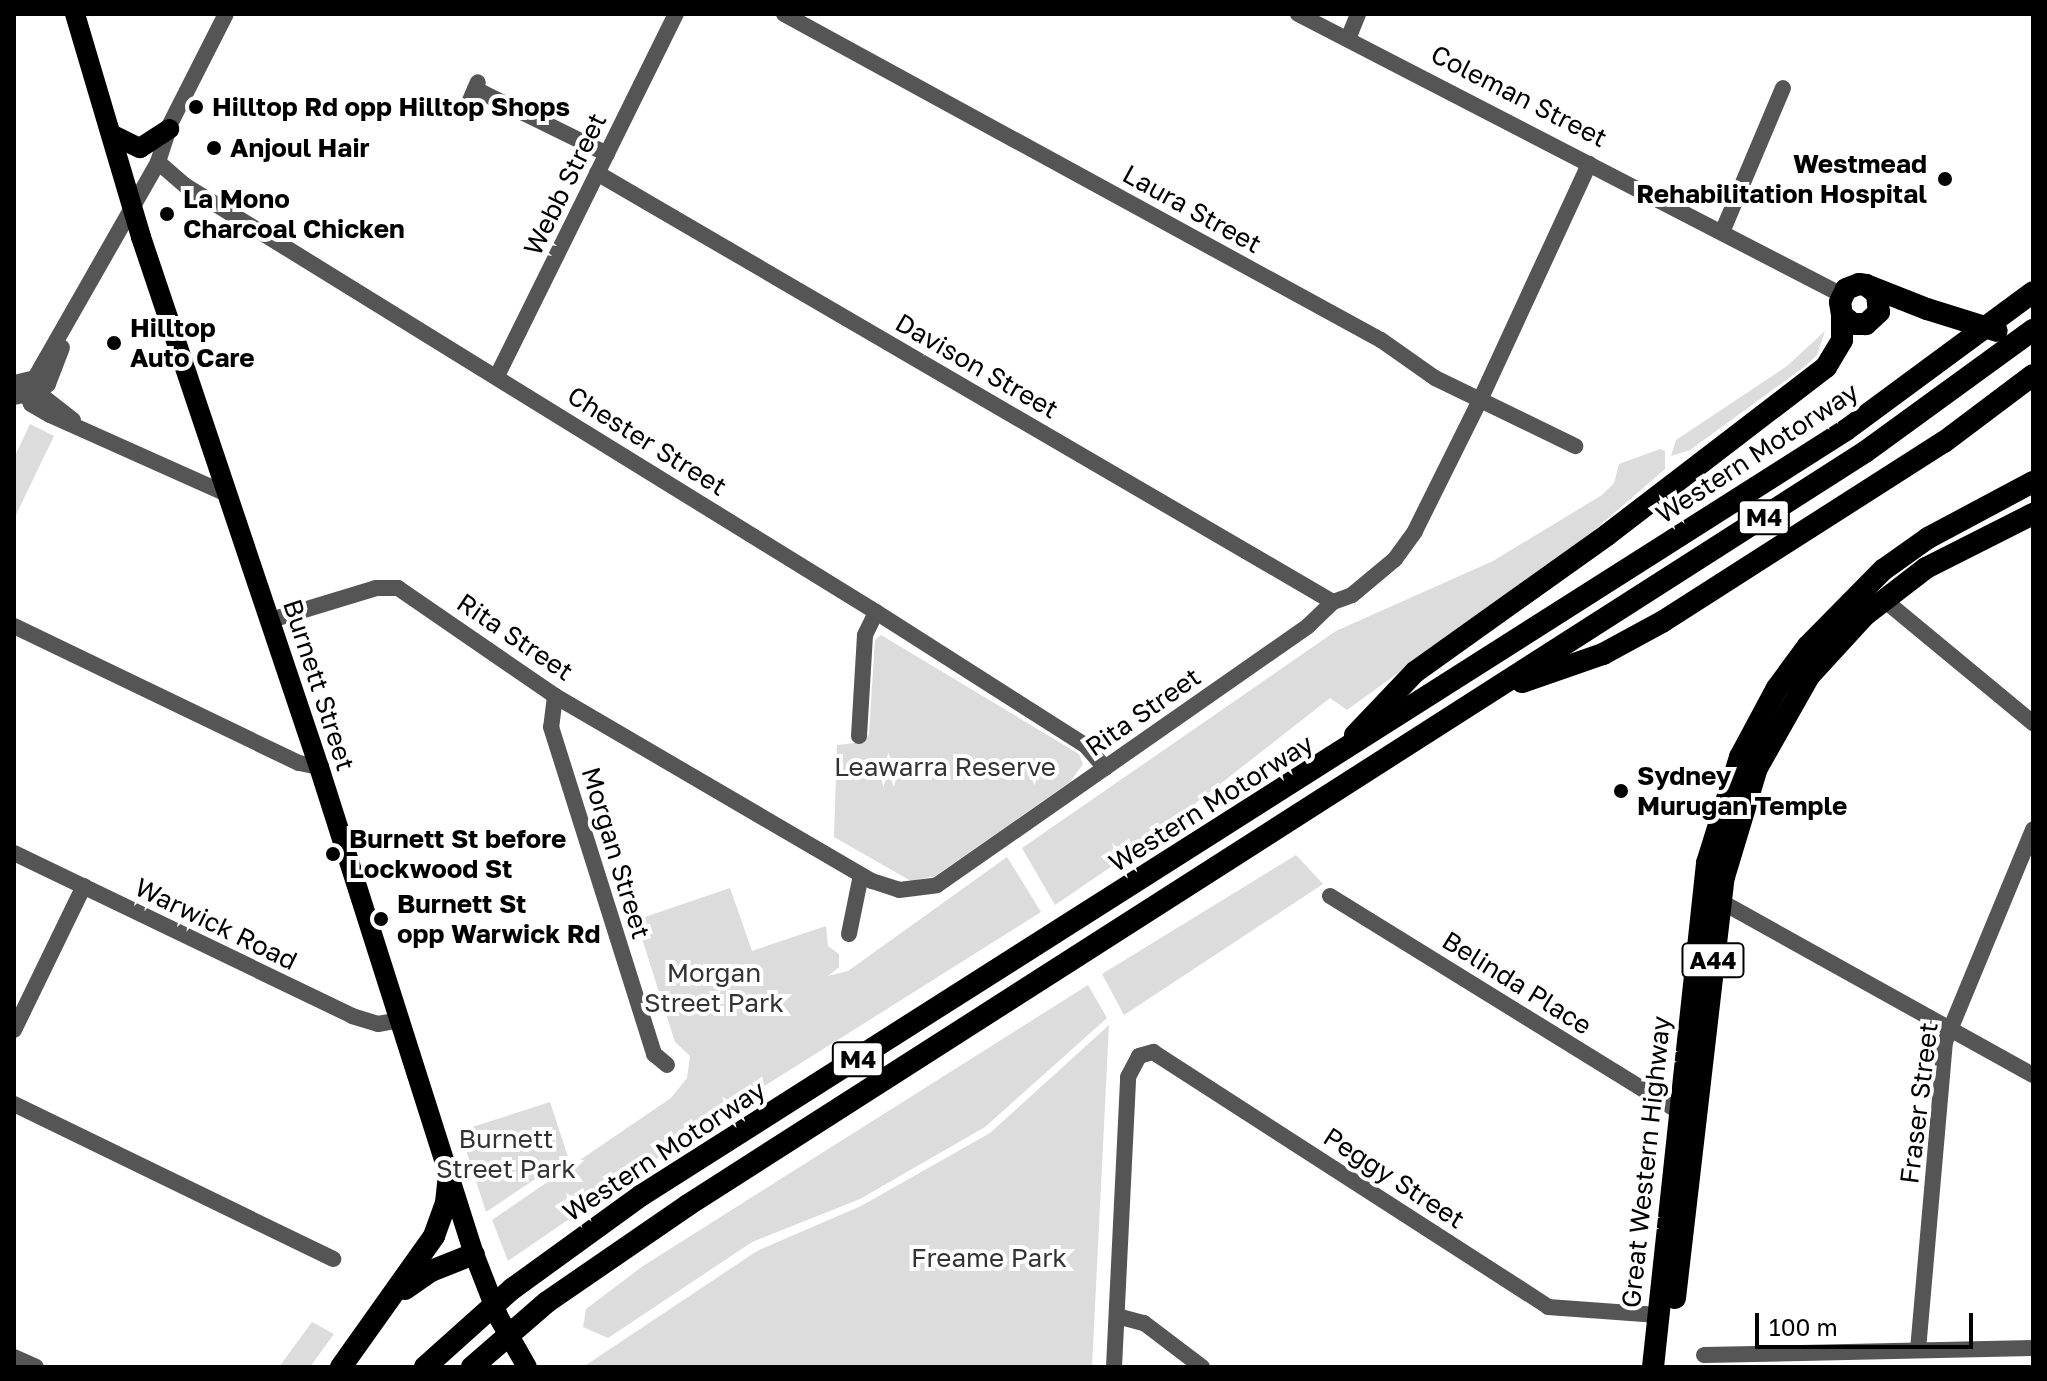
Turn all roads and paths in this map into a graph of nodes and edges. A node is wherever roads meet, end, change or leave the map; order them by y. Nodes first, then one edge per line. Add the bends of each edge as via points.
1 (75, 14) edge
2 (226, 14) edge
3 (676, 14) edge
4 (784, 14) edge
5 (1298, 14) edge
6 (1358, 14) edge
7 (1348, 39) junction
8 (1783, 88) dead end
9 (466, 110) dead end
10 (169, 129) junction
11 (113, 135) junction
12 (607, 154) junction
13 (158, 162) junction
14 (1589, 164) junction
15 (597, 173) junction
16 (133, 202) junction
17 (1723, 230) junction
18 (1866, 285) junction
19 (2033, 292) edge
20 (1842, 305) junction
21 (1927, 309) junction
22 (1872, 321) junction
23 (2033, 330) edge
24 (2033, 342) edge
25 (2033, 375) edge
26 (497, 376) junction
27 (22, 389) edge
28 (1481, 398) junction
29 (1575, 446) dead end
30 (2033, 482) edge
31 (229, 495) junction
32 (2033, 514) edge
33 (1883, 599) junction
34 (1333, 602) junction
35 (876, 612) junction
36 (271, 620) junction
37 (14, 626) edge
38 (1488, 694) junction
39 (555, 696) junction
40 (2033, 723) edge
41 (859, 736) dead end
42 (1329, 762) junction
43 (319, 767) junction
44 (1105, 768) junction
45 (2033, 830) edge
46 (14, 853) edge
47 (861, 875) junction
48 (84, 886) junction
49 (1330, 896) dead end
50 (1720, 901) junction
51 (849, 934) dead end
52 (400, 1020) junction
53 (1949, 1028) junction
54 (14, 1030) edge
55 (667, 1065) dead end
56 (2033, 1075) edge
57 (14, 1104) edge
58 (1678, 1111) junction
59 (449, 1175) junction
60 (474, 1254) junction
61 (333, 1259) dead end
62 (389, 1302) junction
63 (1658, 1315) junction
64 (1117, 1316) junction
65 (2033, 1348) edge
66 (1918, 1350) junction
67 (1704, 1355) dead end
68 (14, 1357) edge
69 (36, 1367) edge
70 (341, 1367) edge
71 (425, 1367) edge
72 (472, 1367) edge
73 (527, 1367) edge
74 (1114, 1367) edge
75 (1202, 1367) edge
76 (1653, 1367) edge
77 (1667, 1367) edge

1 - 11 main road, Burnett Street
2 - 10 street
3 - 12 street, Webb Street
4 - 28 street, Laura Street via 1381,340 1435,378
5 - 7 street, Coleman Street
6 - 7 street
7 - 14 street, Coleman Street
8 - 17 street
9 - 12 street via 477,84
10 - 11 main road via 140,148
10 - 13 street
10 - 16 street via 143,172
11 - 16 main road, Burnett Street
12 - 15 street, Webb Street
13 - 16 street
13 - 26 street, Chester Street via 186,186
14 - 17 street, Coleman Street
14 - 28 street, Rita Street
15 - 26 street, Webb Street
15 - 34 street, Davison Street
16 - 27 street via 79,305 35,378
16 - 31 main road, Burnett Street
17 - 20 street, Coleman Street
18 - 20 highway via 1852,286
18 - 21 highway
18 - 22 highway via 1879,300
19 - 42 highway, Western Motorway / M4 via 1846,430
20 - 22 highway via 1853,324
20 - 42 highway, M4 via 1842,340 1826,367 1607,535 1415,672
21 - 22 highway
21 - 24 highway
23 - 38 highway, M4 via 1865,452
25 - 38 highway, M4 via 1918,460 1662,622 1603,654
26 - 35 street, Chester Street
27 - 31 street via 50,415
28 - 29 street, Laura Street
28 - 34 street, Rita Street via 1401,552 1362,589
30 - 58 highway, Great Western Highway / A44 via 1928,538 1883,570 1808,646 1751,733 1730,781 1707,863
31 - 36 main road, Burnett Street
32 - 33 highway, Great Western Highway / A44 via 1926,568
33 - 40 street
33 - 50 highway, Great Western Highway / A44 via 1809,676 1770,740 1743,805
34 - 44 street, Rita Street via 1308,626
35 - 41 street via 865,635
35 - 44 street, Chester Street via 1090,749
36 - 39 street, Rita Street via 392,586 519,666
36 - 43 main road, Burnett Street
37 - 43 street via 299,763
38 - 72 highway, M4 via 688,1205 547,1302
39 - 47 street, Rita Street
39 - 55 street, Morgan Street via 551,727 654,1054
42 - 71 highway, Western Motorway / M4 via 642,1195 532,1273
43 - 52 main road, Burnett Street
44 - 47 street, Rita Street via 937,885 899,890
45 - 53 street, Fraser Street
46 - 48 street, Warwick Road
47 - 51 street
48 - 52 street, Warwick Road via 352,1016 378,1024
48 - 54 street
49 - 58 street, Belinda Place
50 - 53 street
50 - 77 highway, Great Western Highway / A44
52 - 59 main road, Burnett Street
53 - 56 street
53 - 66 street, Fraser Street
57 - 61 street
58 - 63 highway, Great Western Highway / A44
59 - 60 main road, Burnett Street
59 - 62 highway via 434,1236
60 - 62 highway via 431,1271
60 - 73 main road, Burnett Street
62 - 70 highway
63 - 64 street, Peggy Street via 1553,1309 1153,1052 1139,1056 1128,1077
63 - 76 highway, Great Western Highway / A44
64 - 74 street
64 - 75 street via 1144,1323
65 - 66 street
66 - 67 street
68 - 69 street

